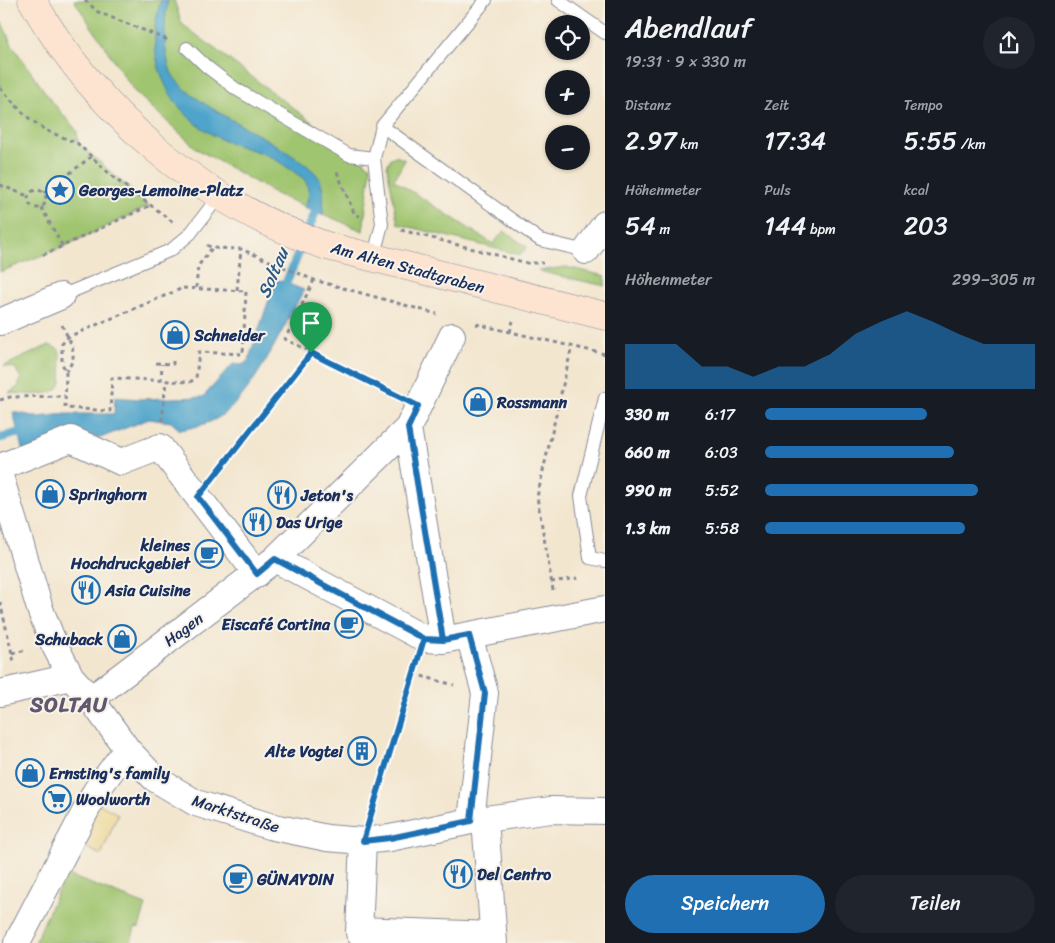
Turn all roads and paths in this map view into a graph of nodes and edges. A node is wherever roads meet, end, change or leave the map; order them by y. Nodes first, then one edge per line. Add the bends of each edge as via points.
1 (32, 0) edge
2 (85, 0) edge
3 (486, 0) edge
4 (558, 0) edge
5 (605, 33) edge
6 (187, 48) joint
7 (0, 88) edge
8 (382, 126) junction
9 (324, 140) junction
10 (92, 156) junction
11 (374, 158) junction
12 (0, 185) edge
13 (44, 193) junction
14 (28, 196) junction
15 (219, 196) junction
16 (149, 206) junction
17 (41, 207) junction
18 (382, 224) junction
19 (605, 224) edge
20 (190, 234) junction
21 (63, 247) junction
22 (212, 248) junction
23 (240, 250) junction
24 (586, 251) joint
25 (43, 255) dead end
26 (373, 258) junction
27 (528, 263) dead end
28 (314, 280) junction
29 (196, 288) junction
30 (237, 290) junction
31 (61, 296) joint
32 (605, 316) edge
33 (0, 322) edge
34 (457, 326) junction
35 (72, 342) dead end
36 (572, 346) junction
37 (311, 353) junction
38 (605, 354) edge
39 (173, 360) dead end
40 (156, 363) dead end
41 (162, 364) junction
42 (66, 371) junction
43 (161, 381) junction
44 (166, 381) junction
45 (65, 396) junction
46 (0, 400) edge
47 (604, 403) edge
48 (413, 417) junction
49 (162, 422) dead end
50 (0, 467) edge
51 (0, 476) edge
52 (198, 497) junction
53 (605, 562) edge
54 (266, 566) junction
55 (578, 578) dead end
56 (551, 582) junction
57 (0, 602) edge
58 (605, 609) edge
59 (558, 617) junction
60 (469, 635) junction
61 (434, 639) junction
62 (22, 651) dead end
63 (12, 653) junction
64 (414, 674) junction
65 (71, 677) junction
66 (10, 690) edge
67 (485, 693) junction
68 (91, 699) junction
69 (127, 749) junction
70 (605, 811) edge
71 (478, 820) junction
72 (363, 841) junction
73 (494, 939) edge
74 (18, 943) edge

1 - 15 main road, Am Alten Stadtgraben via 72,64 126,124
2 - 6 path via 98,12
3 - 8 lane
4 - 5 lane
6 - 9 lane via 207,68 236,89
7 - 10 path via 26,116 45,130 78,143
8 - 11 lane
8 - 24 lane via 540,240
9 - 11 lane via 349,155
9 - 18 path via 355,215
10 - 13 path
10 - 16 path
11 - 18 lane
12 - 14 path
13 - 14 path via 35,189
13 - 17 path via 46,201
14 - 17 path via 30,206
15 - 20 lane
15 - 26 main road, Am Alten Stadtgraben via 270,224 327,246
16 - 20 path
16 - 21 path
17 - 21 path
18 - 26 lane
18 - 27 path
19 - 24 street
20 - 22 path
20 - 31 lane via 170,250
21 - 25 path
22 - 23 path
22 - 29 path via 198,266
23 - 28 path
23 - 30 path
26 - 32 main road, Am Alten Stadtgraben
28 - 34 path
28 - 37 path via 285,339
29 - 30 path
29 - 42 path via 183,288 68,337 62,344 62,364
30 - 44 path via 246,291 243,354 198,352 196,378 190,382
31 - 33 street
34 - 36 path
34 - 48 street, Hagen
35 - 42 path via 72,365
36 - 38 path
36 - 56 path via 536,497
37 - 48 path
37 - 52 path
39 - 41 path via 173,364
40 - 41 path
41 - 43 path
42 - 45 path
43 - 44 path
43 - 45 path via 112,378 110,411 64,408
44 - 49 path
45 - 46 path via 10,396
47 - 53 lane via 581,496 590,558
48 - 54 street, Hagen
48 - 61 street
50 - 52 street via 71,439 121,462 160,447
51 - 65 street, Marktstraße via 40,609
52 - 54 street
54 - 61 street
54 - 68 street, Hagen
55 - 56 path
56 - 59 path
57 - 63 path
58 - 59 street
59 - 60 street
60 - 61 street
60 - 67 street
61 - 64 path
62 - 63 path
63 - 66 path
64 - 67 path
64 - 72 path
65 - 66 street
65 - 68 street, Marktstraße
67 - 71 street
68 - 69 street, Marktstraße
69 - 72 street, Marktstraße via 154,778 196,803 269,826 327,838
69 - 74 street via 96,791
70 - 71 street, Marktstraße via 551,810
71 - 72 street, Marktstraße
71 - 73 street
72 - 73 street via 359,931

